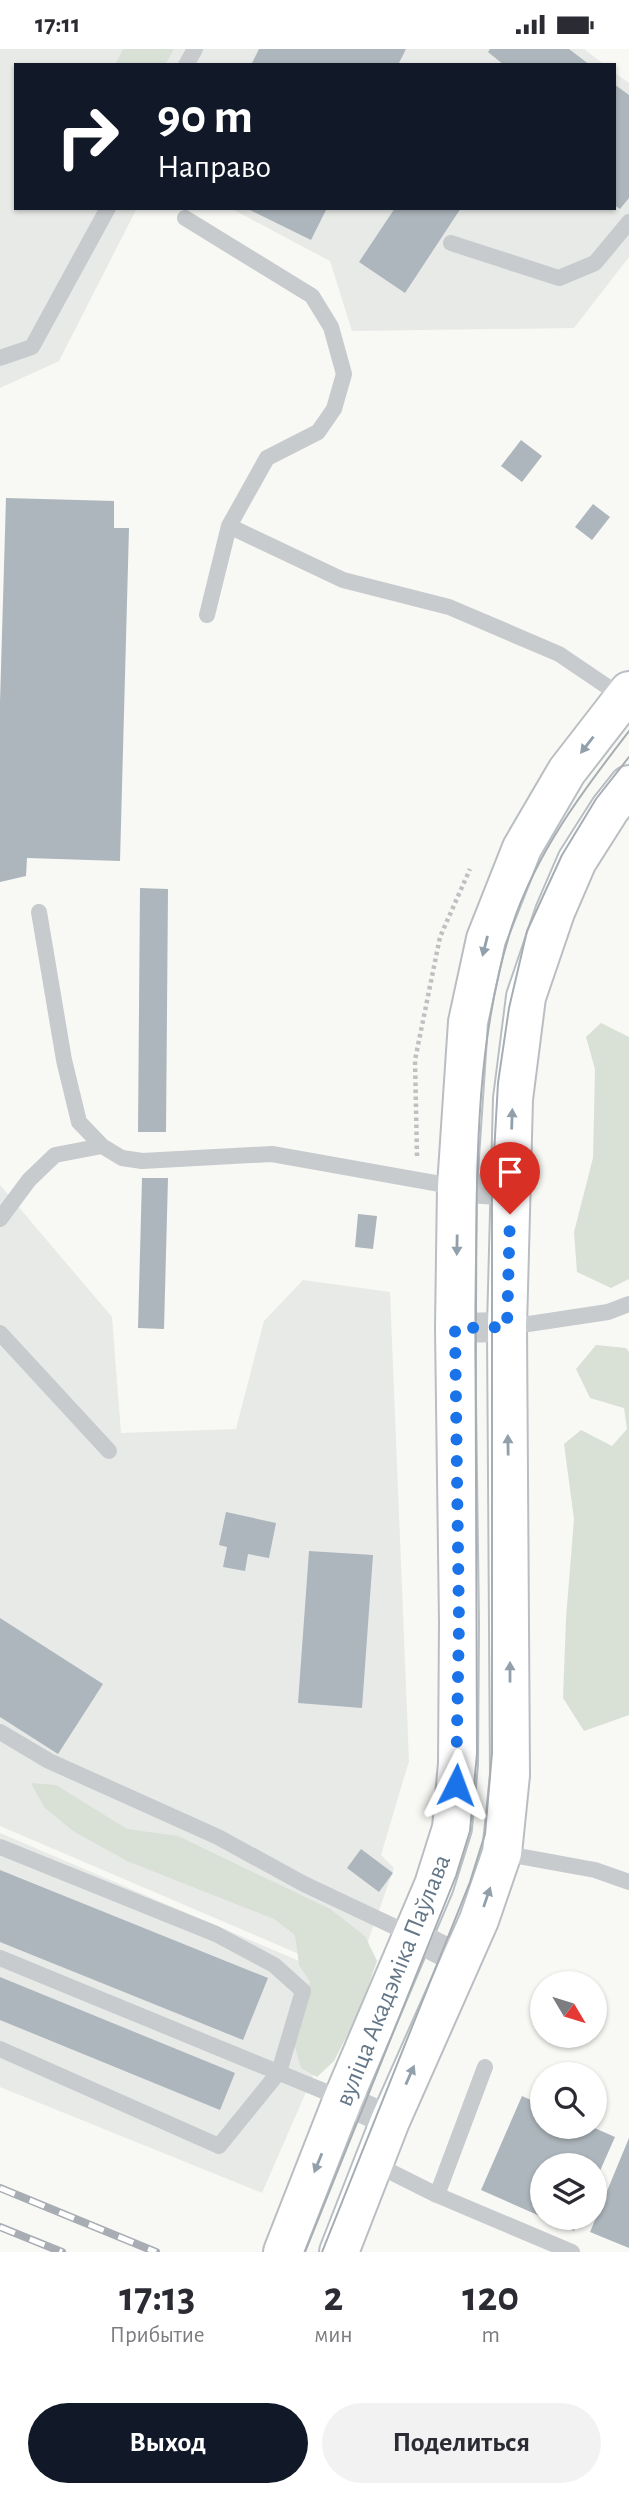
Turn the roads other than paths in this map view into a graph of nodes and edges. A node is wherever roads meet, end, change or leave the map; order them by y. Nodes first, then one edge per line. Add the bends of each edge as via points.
1 (107, 210) edge
2 (185, 218) dead end
3 (629, 222) edge
4 (451, 243) dead end
5 (0, 358) edge
6 (229, 526) junction
7 (207, 615) dead end
8 (627, 697) edge
9 (629, 785) edge
10 (39, 912) dead end
11 (102, 1146) junction
12 (457, 1187) junction
13 (510, 1191) junction
14 (0, 1219) edge
15 (629, 1304) edge
16 (507, 1327) junction
17 (455, 1328) junction
18 (0, 1333) edge
19 (109, 1451) dead end
20 (0, 1732) edge
21 (0, 1847) edge
22 (502, 1853) junction
23 (629, 1882) edge
24 (412, 1935) junction
25 (0, 1958) edge
26 (461, 1960) junction
27 (0, 2049) edge
28 (485, 2067) dead end
29 (279, 2072) junction
30 (343, 2099) junction
31 (390, 2121) junction
32 (371, 2171) junction
33 (437, 2195) junction
34 (283, 2252) edge
35 (339, 2252) edge
36 (572, 2252) edge

1 - 5 lane via 32,347
2 - 6 lane via 312,296 331,327 344,374 334,409 318,432 267,458
3 - 4 lane via 595,263 559,278
6 - 7 lane
6 - 8 lane via 343,580 449,607 559,654
8 -> 12 main road, вуліца Акадэміка Паўлава via 567,771 522,848 486,939 468,1022
13 -> 9 main road, вуліца Акадэміка Паўлава via 513,1099 526,997 577,862
10 - 11 lane via 79,1122
11 - 12 lane via 122,1158 142,1161 272,1154
11 - 14 lane via 55,1156 29,1179
12 - 13 street
12 -> 17 main road, вуліца Акадэміка Паўлава
13 - 16 main road, вуліца Акадэміка Паўлава
15 - 16 lane
16 - 17 street
22 -> 16 main road, вуліца Акадэміка Паўлава via 510,1775
17 - 24 main road, вуліца Акадэміка Паўлава via 457,1764 452,1828
18 - 19 lane
20 - 24 lane via 50,1761 218,1837 303,1884
21 - 29 lane via 216,1934 274,1965 303,1991
22 - 23 lane via 594,1870
26 -> 22 main road, вуліца Акадэміка Паўлава
24 - 26 street
24 - 30 main road, вуліца Акадэміка Паўлава
25 - 29 lane
31 -> 26 main road, вуліца Акадэміка Паўлава
27 - 29 lane via 219,2146
28 - 33 lane
29 - 30 lane
30 - 31 street
30 -> 34 main road, вуліца Акадэміка Паўлава
31 - 32 main road, вуліца Акадэміка Паўлава
32 - 33 lane via 391,2172
32 - 35 main road, вуліца Акадэміка Паўлава
33 - 36 lane

